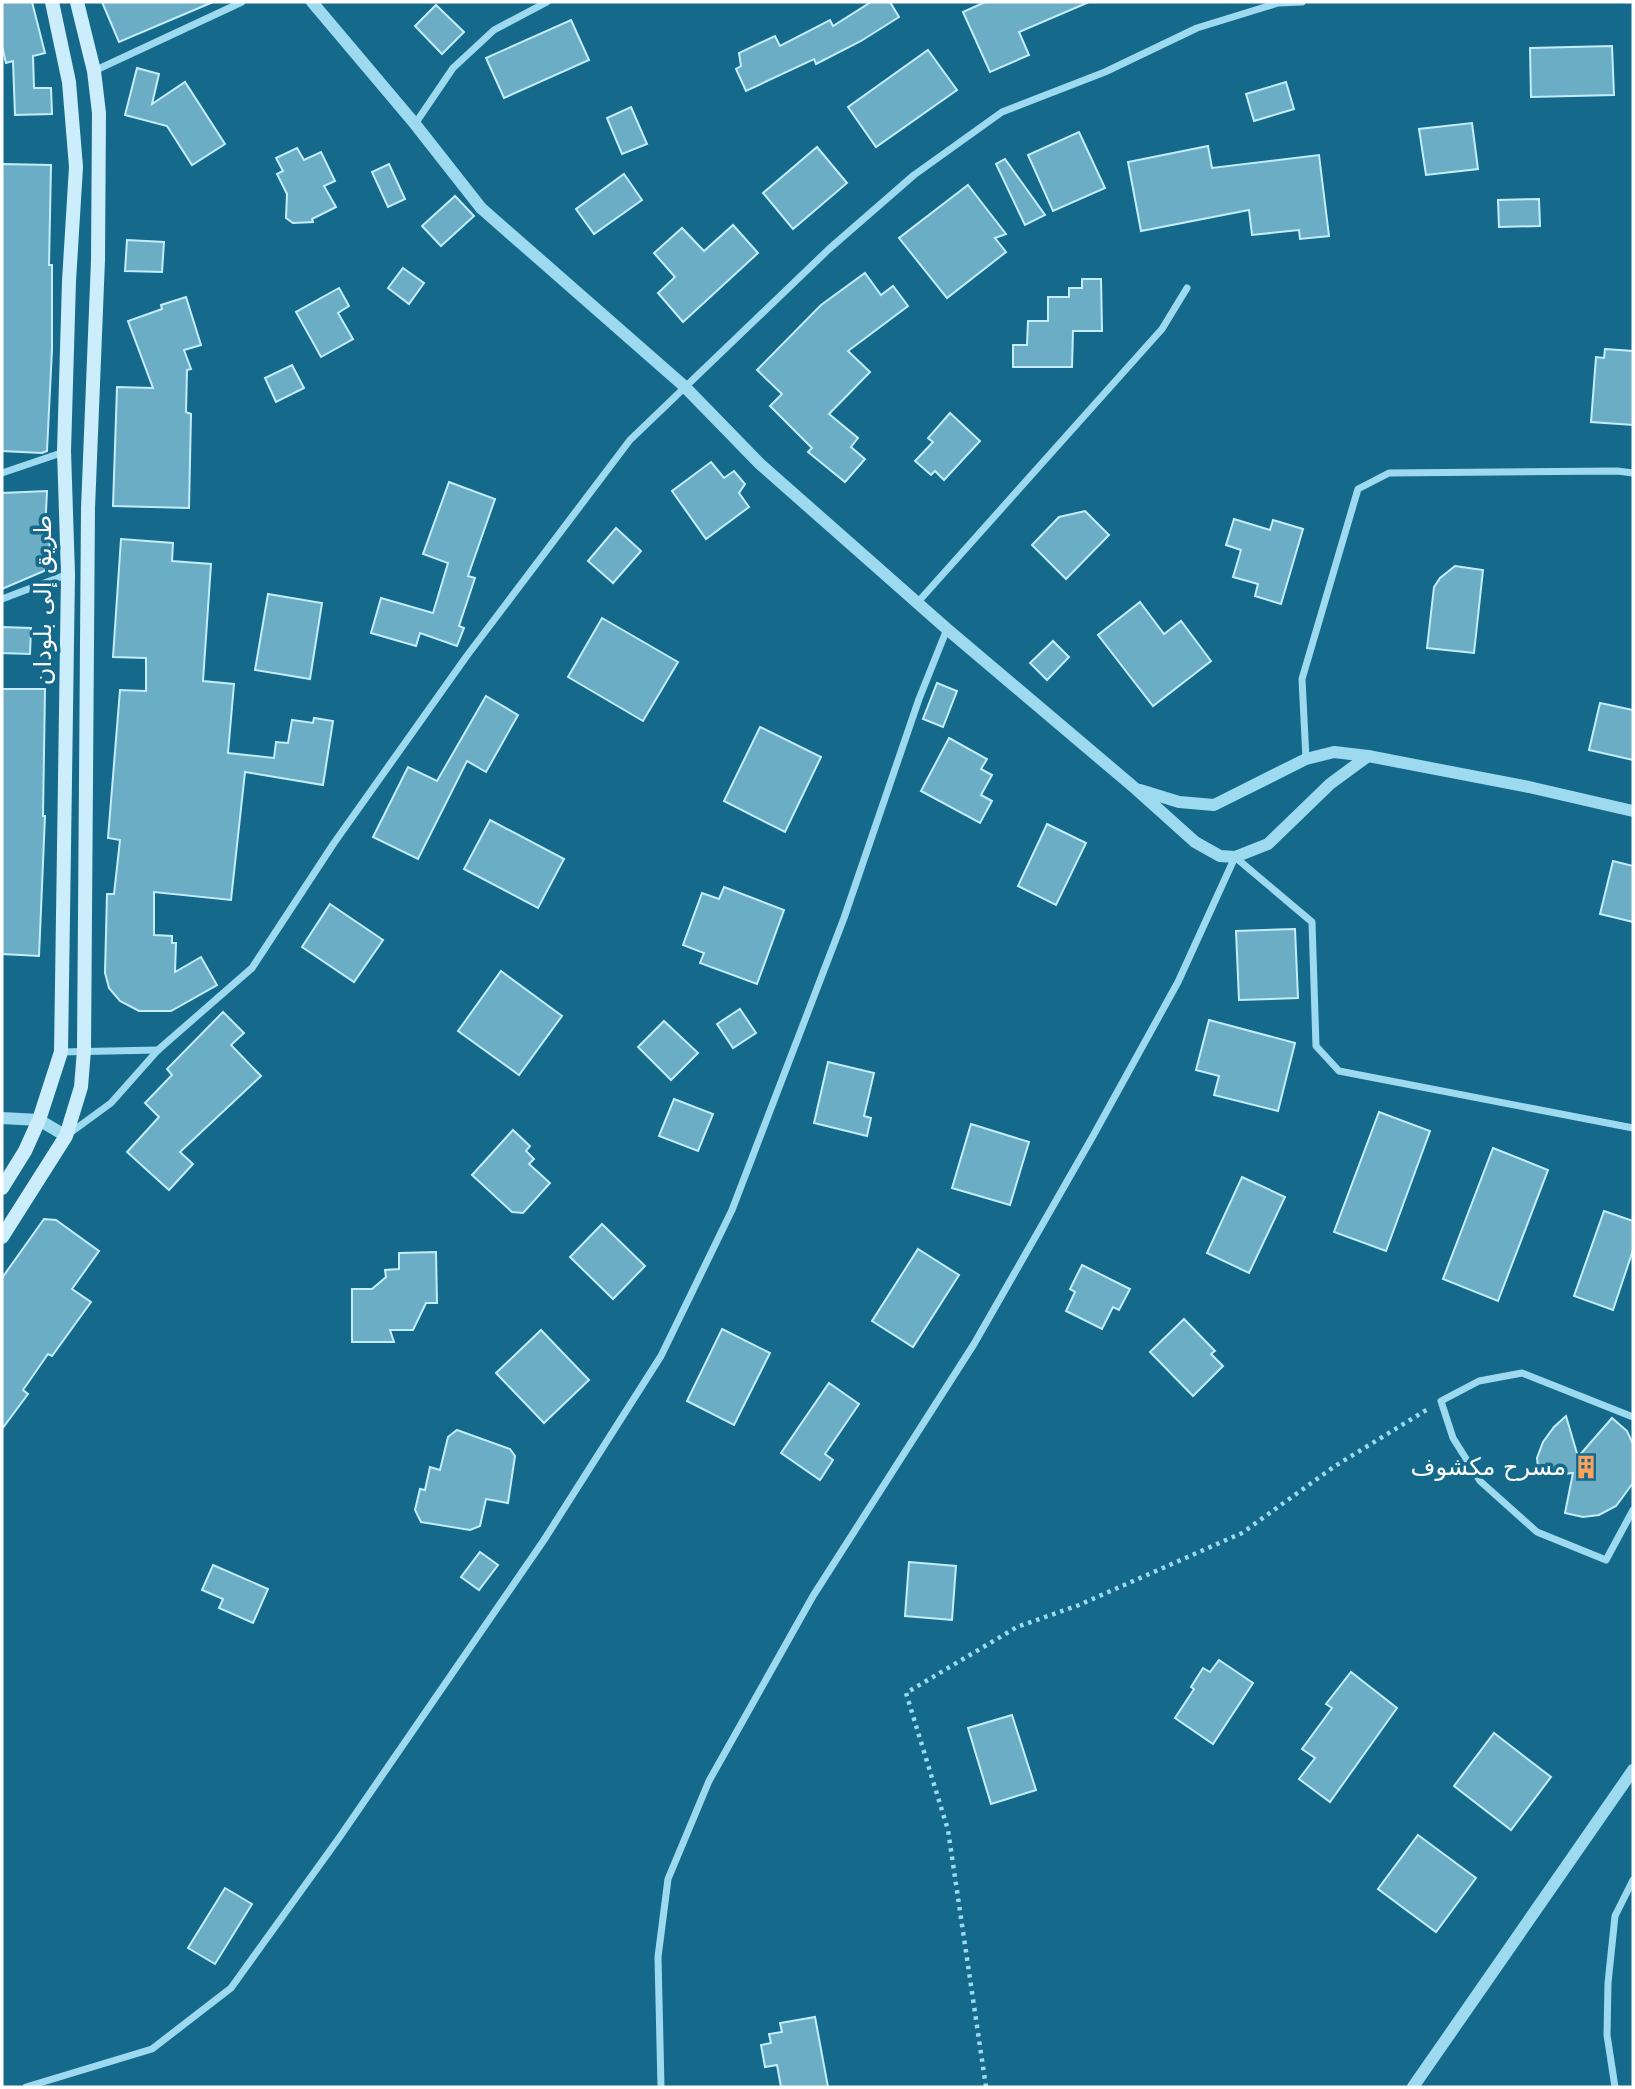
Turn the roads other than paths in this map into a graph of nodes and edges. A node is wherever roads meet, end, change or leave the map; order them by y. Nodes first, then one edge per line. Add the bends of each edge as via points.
1 (52, 2) edge
2 (76, 2) edge
3 (242, 2) edge
4 (312, 2) edge
5 (547, 2) edge
6 (1302, 2) edge
7 (94, 71) junction
8 (415, 124) junction
9 (1187, 288) dead end
10 (684, 386) junction
11 (64, 451) junction
12 (2, 473) edge
13 (1633, 473) edge
14 (68, 574) junction
15 (2, 599) edge
16 (918, 601) junction
17 (947, 629) junction
18 (1368, 756) junction
19 (1306, 759) junction
20 (1136, 789) junction
21 (1633, 811) edge
22 (1235, 857) junction
23 (84, 1050) junction
24 (158, 1050) junction
25 (61, 1052) junction
26 (2, 1118) edge
27 (40, 1120) junction
28 (1633, 1128) edge
29 (66, 1136) junction
30 (2, 1188) edge
31 (2, 1237) edge
32 (1633, 1417) edge
33 (1633, 1510) edge
34 (1633, 1770) edge
35 (1633, 1880) edge
36 (26, 2087) edge
37 (662, 2087) edge
38 (1413, 2087) edge
39 (1615, 2087) edge

1 - 11 main road, طريق إلى بلودان via 69,82 76,167
2 - 7 main road
3 - 7 street
4 - 8 street
5 - 8 street via 494,30 453,68
6 - 10 street via 1278,3 1197,28 1105,72 1002,113 914,175
7 - 23 main road via 99,113 98,260 88,508
8 - 10 street via 481,208
9 - 16 street via 1162,329
10 - 16 street via 760,464
10 - 24 street via 630,440 466,657 252,968
11 - 12 street
11 - 14 main road, طريق إلى بلودان
13 - 19 street via 1390,473 1358,489 1302,679
14 - 15 street
14 - 25 main road, طريق إلى بلودان
16 - 17 street
17 - 20 street
17 - 36 street via 844,918 732,1210 662,1356 544,1540 231,1988 152,2049
18 - 19 street via 1334,752
18 - 21 street
18 - 22 street via 1330,784 1268,844
19 - 20 street via 1214,805 1179,802
20 - 22 street via 1195,842 1220,856
22 - 28 street via 1312,922 1316,1046 1339,1071
22 - 37 street via 1178,982 1093,1136 974,1344 813,1596 709,1781 668,1879 658,1956
23 - 24 street
23 - 25 street
23 - 29 main road via 81,1087
24 - 29 street via 111,1103
25 - 27 main road, طريق إلى بلودان
26 - 27 street
27 - 29 street
27 - 30 main road, طريق إلى بلودان
29 - 31 main road
32 - 33 street via 1522,1373 1479,1381 1441,1401 1453,1438 1480,1482 1537,1532 1606,1560
34 - 38 street
35 - 39 street via 1615,1916 1608,1983 1607,2035

